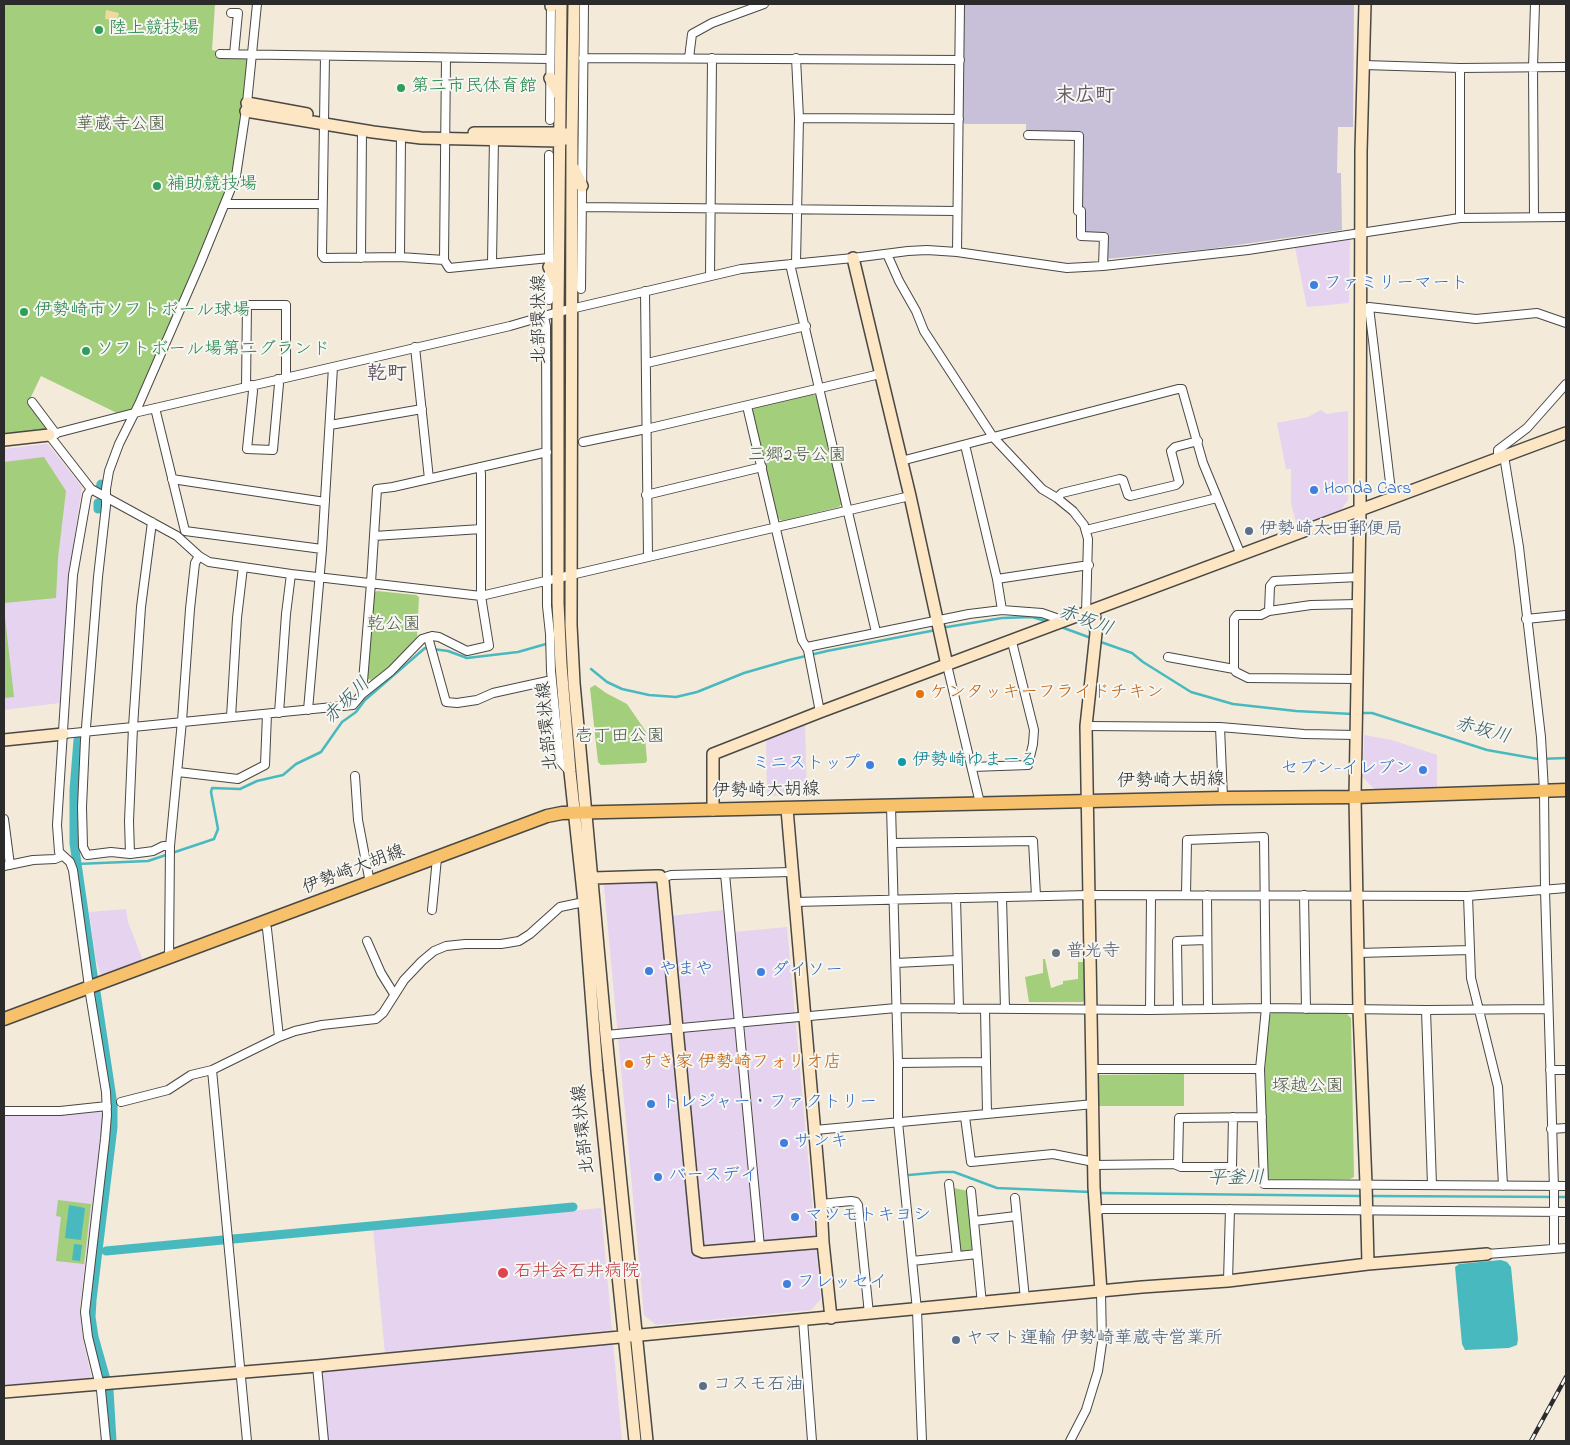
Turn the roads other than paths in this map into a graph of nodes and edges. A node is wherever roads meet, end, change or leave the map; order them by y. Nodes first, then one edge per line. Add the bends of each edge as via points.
1 (256, 4) edge
2 (554, 4) edge
3 (574, 4) edge
4 (584, 4) edge
5 (764, 4) edge
6 (960, 4) edge
7 (1365, 4) edge
8 (1535, 4) edge
9 (231, 13) dead end
10 (220, 54) dead end
11 (234, 54) junction
12 (252, 54) junction
13 (325, 56) junction
14 (446, 58) junction
15 (689, 58) junction
16 (712, 58) junction
17 (796, 58) junction
18 (550, 59) junction
19 (583, 59) junction
20 (960, 60) junction
21 (1364, 65) junction
22 (1534, 66) junction
23 (1566, 67) edge
24 (1460, 68) junction
25 (574, 75) junction
26 (550, 78) junction
27 (560, 98) junction
28 (247, 107) junction
29 (799, 118) junction
30 (959, 119) junction
31 (550, 120) dead end
32 (325, 121) junction
33 (362, 130) junction
34 (401, 135) junction
35 (1028, 135) dead end
36 (445, 136) junction
37 (572, 136) junction
38 (494, 137) junction
39 (560, 137) junction
40 (549, 155) dead end
41 (573, 168) junction
42 (559, 171) junction
43 (582, 186) junction
44 (549, 189) junction
45 (226, 204) junction
46 (322, 204) junction
47 (582, 208) junction
48 (711, 209) junction
49 (798, 210) junction
50 (957, 211) junction
51 (1534, 216) junction
52 (1566, 217) edge
53 (1460, 218) junction
54 (582, 220) junction
55 (1361, 232) junction
56 (572, 234) junction
57 (956, 252) junction
58 (887, 254) junction
59 (400, 257) junction
60 (361, 258) junction
61 (853, 258) junction
62 (444, 260) junction
63 (549, 262) junction
64 (492, 263) junction
65 (793, 263) junction
66 (1103, 266) junction
67 (710, 276) junction
68 (558, 288) junction
69 (581, 289) dead end
70 (645, 292) junction
71 (549, 300) dead end
72 (572, 309) junction
73 (558, 312) junction
74 (544, 317) junction
75 (1566, 323) edge
76 (806, 326) junction
77 (415, 347) junction
78 (647, 363) junction
79 (334, 367) junction
80 (880, 374) junction
81 (286, 377) junction
82 (278, 379) junction
83 (1566, 384) edge
84 (249, 386) junction
85 (820, 388) junction
86 (32, 402) dead end
87 (747, 406) junction
88 (155, 408) junction
89 (422, 409) junction
90 (134, 413) junction
91 (330, 425) junction
92 (646, 429) junction
93 (1566, 433) edge
94 (52, 434) junction
95 (993, 437) junction
96 (4, 440) edge
97 (1198, 441) junction
98 (584, 442) dead end
99 (966, 445) junction
100 (547, 452) junction
101 (1501, 457) junction
102 (901, 462) junction
103 (480, 467) junction
104 (762, 467) junction
105 (172, 479) junction
106 (429, 479) junction
107 (91, 489) junction
108 (646, 495) junction
109 (910, 496) junction
110 (106, 498) junction
111 (1058, 498) junction
112 (1217, 498) junction
113 (1392, 499) junction
114 (325, 502) junction
115 (1360, 510) junction
116 (848, 511) junction
117 (152, 522) junction
118 (775, 528) junction
119 (481, 529) junction
120 (1086, 530) junction
121 (374, 536) junction
122 (322, 549) junction
123 (1241, 555) junction
124 (199, 556) junction
125 (648, 557) junction
126 (1089, 565) junction
127 (243, 567) junction
128 (292, 574) junction
129 (570, 575) junction
130 (1359, 576) junction
131 (319, 577) junction
132 (553, 579) junction
133 (997, 579) junction
134 (371, 583) junction
135 (481, 596) junction
136 (1359, 604) junction
137 (1002, 610) junction
138 (1269, 611) junction
139 (1090, 612) junction
140 (1566, 615) edge
141 (1526, 620) junction
142 (1066, 621) junction
143 (937, 622) junction
144 (876, 632) junction
145 (428, 637) junction
146 (1012, 642) junction
147 (807, 647) junction
148 (1168, 657) dead end
149 (947, 665) junction
150 (1234, 669) junction
151 (1357, 679) junction
152 (552, 680) junction
153 (362, 694) junction
154 (308, 710) junction
155 (820, 712) junction
156 (279, 713) junction
157 (267, 714) junction
158 (231, 717) junction
159 (182, 721) junction
160 (1086, 726) junction
161 (133, 727) junction
162 (1220, 727) junction
163 (86, 733) junction
164 (63, 734) junction
165 (1356, 735) junction
166 (4, 740) edge
167 (972, 767) junction
168 (178, 772) junction
169 (570, 772) junction
170 (355, 776) dead end
171 (1566, 790) edge
172 (1544, 791) junction
173 (1355, 797) junction
174 (1223, 798) junction
175 (1088, 802) junction
176 (980, 803) junction
177 (891, 806) junction
178 (787, 809) junction
179 (713, 810) junction
180 (581, 813) junction
181 (4, 819) edge
182 (893, 843) junction
183 (170, 846) junction
184 (130, 854) junction
185 (62, 856) junction
186 (437, 858) junction
187 (7, 866) edge
188 (791, 872) junction
189 (725, 874) junction
190 (593, 878) junction
191 (662, 878) junction
192 (370, 883) junction
193 (1566, 888) edge
194 (1545, 890) junction
195 (1264, 894) junction
196 (1089, 895) junction
197 (1186, 895) junction
198 (1206, 895) junction
199 (1304, 895) junction
200 (1357, 895) junction
201 (1036, 896) junction
202 (1151, 896) junction
203 (1468, 896) junction
204 (956, 898) junction
205 (1002, 898) junction
206 (894, 899) junction
207 (584, 902) junction
208 (795, 902) junction
209 (432, 910) dead end
210 (265, 923) junction
211 (1207, 940) junction
212 (367, 941) dead end
213 (1470, 950) junction
214 (1358, 953) junction
215 (169, 958) junction
216 (957, 960) junction
217 (896, 963) junction
218 (89, 987) junction
219 (394, 994) junction
220 (896, 1008) junction
221 (959, 1008) junction
222 (1266, 1008) junction
223 (985, 1009) junction
224 (1004, 1009) junction
225 (1091, 1009) junction
226 (1178, 1009) junction
227 (1208, 1009) junction
228 (1306, 1009) junction
229 (1548, 1009) junction
230 (1150, 1010) junction
231 (1359, 1010) junction
232 (1426, 1010) junction
233 (1480, 1010) junction
234 (804, 1017) junction
235 (4, 1019) edge
236 (739, 1022) junction
237 (677, 1029) junction
238 (606, 1035) junction
239 (279, 1037) junction
240 (985, 1062) junction
241 (898, 1063) junction
242 (1093, 1069) junction
243 (1260, 1069) junction
244 (212, 1070) junction
245 (1550, 1070) junction
246 (1566, 1070) edge
247 (121, 1102) dead end
248 (1094, 1104) junction
249 (107, 1106) junction
250 (4, 1111) edge
251 (987, 1114) junction
252 (965, 1116) junction
253 (1233, 1117) junction
254 (1262, 1117) junction
255 (898, 1122) junction
256 (1566, 1128) edge
257 (1551, 1129) junction
258 (815, 1130) junction
259 (1094, 1164) junction
260 (1178, 1165) junction
261 (949, 1184) dead end
262 (1432, 1185) junction
263 (1366, 1186) junction
264 (1503, 1186) junction
265 (1566, 1186) edge
266 (1554, 1187) junction
267 (971, 1191) dead end
268 (1015, 1198) dead end
269 (821, 1204) junction
270 (1096, 1206) junction
271 (1366, 1208) junction
272 (1230, 1209) junction
273 (1554, 1210) junction
274 (1566, 1212) edge
275 (1016, 1216) junction
276 (974, 1221) junction
277 (823, 1242) junction
278 (760, 1247) junction
279 (1566, 1248) edge
280 (1554, 1249) junction
281 (977, 1254) junction
282 (1487, 1254) joint
283 (957, 1256) junction
284 (912, 1261) junction
285 (1368, 1264) junction
286 (1228, 1281) junction
287 (1101, 1292) junction
288 (1025, 1299) junction
289 (982, 1304) junction
290 (916, 1310) junction
291 (869, 1314) junction
292 (831, 1318) junction
293 (803, 1320) junction
294 (637, 1335) junction
295 (624, 1337) junction
296 (316, 1366) junction
297 (240, 1373) junction
298 (105, 1384) junction
299 (4, 1392) edge
300 (106, 1441) edge
301 (247, 1441) edge
302 (324, 1441) edge
303 (635, 1441) edge
304 (646, 1441) edge
305 (812, 1441) edge
306 (922, 1441) edge
307 (1070, 1441) edge

1 - 12 street
2 - 18 street
2 - 27 street, 北部環状線
3 - 25 street, 北部環状線
4 - 19 street
5 - 15 street via 692,34
6 - 20 street
7 - 21 street
8 - 22 street
9 - 11 street via 238,13
10 - 11 street
11 - 12 street
12 - 13 street
12 - 28 street
13 - 14 street
13 - 32 street
14 - 18 street
14 - 36 street
15 - 16 street
15 - 19 street
16 - 17 street
16 - 48 street
17 - 20 street
17 - 29 street
18 - 26 street
19 - 25 street
19 - 43 street
20 - 30 street
21 - 24 street
21 - 55 street
22 - 23 street
22 - 24 street
22 - 51 street
24 - 53 street
25 - 37 street, 北部環状線
26 - 27 street
26 - 31 street
27 - 39 street, 北部環状線
28 - 32 street
28 - 45 street via 236,176
29 - 30 street
29 - 49 street
30 - 50 street
32 - 33 street
32 - 36 street
32 - 46 street
33 - 34 street
33 - 60 street
34 - 36 street
34 - 59 street
35 - 66 street via 1079,136 1081,236 1104,236
36 - 38 street
36 - 62 street
37 - 39 street
37 - 41 street, 北部環状線
38 - 39 street
38 - 64 street
39 - 42 street, 北部環状線
40 - 44 street
41 - 43 street
41 - 56 street, 北部環状線
42 - 44 street
42 - 68 street, 北部環状線
43 - 47 street
44 - 63 street
45 - 46 street
45 - 90 street
46 - 60 street via 324,258
47 - 48 street
47 - 54 street
48 - 49 street
48 - 67 street
49 - 50 street
49 - 65 street
50 - 57 street
51 - 52 street
51 - 53 street
53 - 55 street
54 - 56 street
54 - 69 street
55 - 66 street via 1248,250
55 - 115 street
56 - 72 street, 北部環状線
57 - 58 street via 926,250
57 - 66 street via 1067,268
58 - 61 street
58 - 95 street via 924,331
59 - 60 street
59 - 62 street
61 - 65 street
61 - 80 street
62 - 64 street via 448,268
63 - 64 street
63 - 68 street
63 - 71 street
65 - 67 street
65 - 76 street
67 - 70 street
68 - 73 street, 北部環状線
70 - 72 street
70 - 78 street
72 - 73 street
72 - 129 street, 北部環状線
73 - 74 street
73 - 132 street, 北部環状線
74 - 77 street
74 - 100 street
75 - 113 street via 1536,314 1476,319 1369,308
76 - 78 street
76 - 85 street
77 - 79 street
77 - 89 street
78 - 92 street
79 - 81 street
79 - 91 street
80 - 85 street
80 - 102 street
81 - 82 street
81 - 84 street via 286,304 247,305
82 - 84 street
82 - 84 street via 273,450 247,449 252,391
83 - 101 street via 1527,428 1498,450
84 - 88 street
85 - 87 street
85 - 116 street
86 - 94 street
87 - 92 street
87 - 104 street
88 - 90 street
88 - 105 street
89 - 91 street
89 - 106 street
90 - 94 street
90 - 110 street via 109,472
91 - 114 street
92 - 98 street
92 - 108 street
93 - 101 street
94 - 96 street
94 - 107 street
95 - 97 street via 1182,389
95 - 99 street
95 - 111 street via 1042,489
97 - 111 street via 1174,447 1171,451 1179,482 1176,485 1130,496 1120,479 1062,492
97 - 112 street
99 - 102 street
99 - 133 street
100 - 103 street
100 - 132 street
101 - 113 street
101 - 141 street via 1519,547
102 - 109 street
103 - 106 street
103 - 119 street
104 - 108 street
104 - 118 street
105 - 114 street
105 - 122 street via 185,532
106 - 121 street via 377,489
107 - 110 street
107 - 164 street via 87,495 73,576
108 - 125 street
109 - 116 street
109 - 143 street
110 - 117 street
110 - 163 street
111 - 120 street via 1073,511
112 - 120 street
112 - 123 street
113 - 115 street
114 - 122 street
115 - 123 street
115 - 130 street
116 - 118 street
116 - 144 street
117 - 124 street via 178,536
117 - 161 street via 141,606
118 - 125 street
118 - 147 street via 802,640
119 - 121 street
119 - 135 street
120 - 126 street
121 - 134 street
122 - 131 street
123 - 139 street
124 - 127 street via 215,564
124 - 159 street via 190,609
125 - 129 street
126 - 133 street
126 - 139 street
127 - 128 street
127 - 158 street
128 - 131 street
128 - 156 street
129 - 132 street
129 - 180 street, 北部環状線
130 - 136 street
130 - 138 street via 1274,581 1270,586
131 - 134 street
131 - 154 street
132 - 135 street
132 - 152 street via 547,606
132 - 169 street, 北部環状線
133 - 137 street
134 - 135 street
134 - 153 street
135 - 145 street via 489,646 468,651 439,637
136 - 138 street via 1311,605
136 - 151 street
137 - 142 street via 1042,612
137 - 143 street
138 - 150 street via 1261,615 1238,615 1234,619
139 - 142 street
139 - 160 street via 1096,633
140 - 141 street
141 - 172 street via 1541,737
142 - 146 street
143 - 144 street
143 - 149 street
144 - 147 street
145 - 152 street via 446,702 457,704 477,700
145 - 153 street
146 - 149 street
146 - 167 street via 1034,730 1028,765
147 - 155 street
148 - 150 street
149 - 155 street
149 - 167 street
150 - 151 street via 1248,678
151 - 165 street
152 - 169 street via 560,761
153 - 154 street via 353,705
154 - 156 street
155 - 179 street via 713,754
156 - 157 street
157 - 158 street
157 - 168 street via 265,765 238,779
158 - 159 street
159 - 161 street
159 - 168 street
160 - 162 street
160 - 175 street
161 - 163 street
161 - 184 street
162 - 165 street
162 - 174 street
163 - 164 street
163 - 184 street via 82,807 85,852 87,855
164 - 166 street
164 - 185 street via 57,825
165 - 173 street
167 - 176 street
168 - 183 street
169 - 180 street, 北部環状線
170 - 192 street via 358,820
171 - 172 main road, 伊勢崎大胡線
172 - 173 main road, 伊勢崎大胡線
172 - 194 street
173 - 174 main road, 伊勢崎大胡線
173 - 200 street
174 - 175 main road, 伊勢崎大胡線
175 - 176 main road, 伊勢崎大胡線
175 - 196 street
176 - 177 main road, 伊勢崎大胡線
177 - 178 main road, 伊勢崎大胡線
177 - 182 street
178 - 179 main road, 伊勢崎大胡線
178 - 188 street
179 - 180 main road, 伊勢崎大胡線
180 - 186 main road, 伊勢崎大胡線 via 548,816
180 - 190 street, 北部環状線
180 - 207 street, 北部環状線
181 - 187 street
182 - 201 street via 1033,841
182 - 206 street
183 - 184 street via 153,852
183 - 215 street
185 - 187 street
185 - 218 street via 70,862 73,870
186 - 192 main road, 伊勢崎大胡線
186 - 209 street
188 - 189 street
188 - 208 street
189 - 191 street
189 - 236 street
190 - 191 street
190 - 238 street, 北部環状線
191 - 237 street
192 - 210 main road, 伊勢崎大胡線
193 - 194 street
194 - 203 street
194 - 229 street
195 - 197 street via 1264,837 1187,840
195 - 198 street
195 - 199 street
195 - 222 street
196 - 201 street
196 - 202 street
196 - 225 street
197 - 198 street
197 - 202 street
198 - 211 street
199 - 200 street
199 - 228 street
200 - 203 street
200 - 214 street
201 - 205 street
202 - 230 street
203 - 213 street
204 - 205 street
204 - 206 street
204 - 216 street
205 - 224 street
206 - 208 street
206 - 217 street
207 - 219 street via 560,907 518,941 440,948 428,954
207 - 295 street, 北部環状線 via 597,1071
208 - 234 street
210 - 215 main road, 伊勢崎大胡線
210 - 239 street
211 - 226 street via 1178,942
211 - 227 street
212 - 219 street
213 - 214 street
213 - 233 street via 1472,978
214 - 231 street
215 - 218 main road, 伊勢崎大胡線
216 - 217 street
216 - 221 street
217 - 220 street
218 - 235 main road, 伊勢崎大胡線
218 - 249 street
219 - 239 street via 383,1013 376,1018 308,1027
220 - 221 street
220 - 234 street
220 - 241 street
221 - 223 street
222 - 227 street
222 - 228 street
222 - 243 street
223 - 224 street
223 - 240 street
224 - 225 street
225 - 230 street
225 - 242 street
226 - 227 street
226 - 230 street
228 - 231 street
229 - 233 street
229 - 245 street
231 - 232 street
231 - 263 street
232 - 233 street
232 - 262 street
233 - 264 street via 1498,1087
234 - 236 street
234 - 258 street
236 - 237 street
236 - 278 street
237 - 238 street
237 - 278 street via 698,1250
238 - 294 street, 北部環状線
239 - 244 street
240 - 241 street
240 - 251 street
241 - 255 street
242 - 243 street
242 - 248 street
243 - 254 street
244 - 247 street via 188,1076 164,1091
244 - 297 street
245 - 246 street
245 - 257 street
248 - 251 street
248 - 259 street
249 - 250 street via 60,1112
249 - 298 street via 85,1303 88,1337
251 - 252 street
252 - 255 street
252 - 259 street via 970,1162 1052,1154
253 - 254 street
253 - 260 street via 1179,1118
253 - 260 street via 1232,1167
254 - 263 street via 1264,1184
255 - 258 street
255 - 284 street
256 - 257 street
257 - 266 street
258 - 269 street
259 - 260 street
259 - 270 street
261 - 283 street
262 - 263 street
262 - 264 street
263 - 271 street
264 - 266 street
265 - 266 street
266 - 273 street
267 - 276 street
268 - 275 street
269 - 277 street
269 - 291 street via 851,1201 858,1205
270 - 272 street via 1103,1209
270 - 287 street
271 - 272 street
271 - 273 street
271 - 285 street
272 - 286 street
273 - 274 street
273 - 280 street
275 - 276 street
275 - 288 street
276 - 281 street
277 - 278 street
277 - 292 street
279 - 280 street
280 - 282 street
281 - 283 street
281 - 289 street
282 - 285 street
283 - 284 street
284 - 290 street
285 - 286 street
286 - 287 street
287 - 288 street
287 - 307 street via 1102,1343 1098,1370 1086,1410
288 - 289 street
289 - 290 street
290 - 291 street
290 - 306 street
291 - 292 street
292 - 293 street
293 - 294 street
293 - 305 street
294 - 295 street
294 - 304 street, 北部環状線
295 - 296 street
295 - 303 street, 北部環状線
296 - 297 street
296 - 302 street
297 - 298 street
297 - 301 street
298 - 299 street
298 - 300 street

